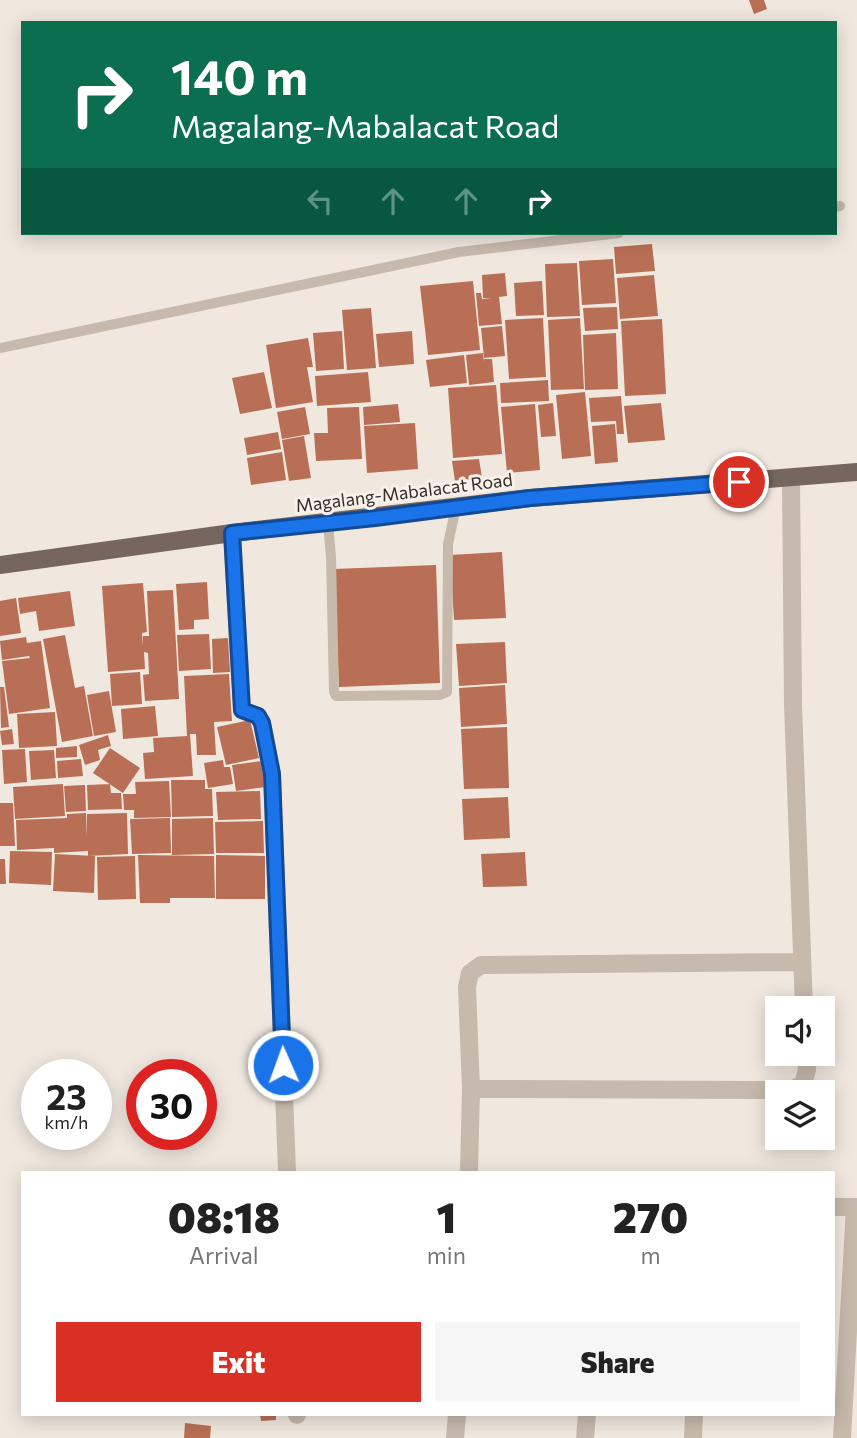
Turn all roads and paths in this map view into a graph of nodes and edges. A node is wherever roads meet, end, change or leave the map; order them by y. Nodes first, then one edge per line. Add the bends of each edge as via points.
1 (603, 235) edge
2 (0, 348) edge
3 (857, 472) edge
4 (791, 478) junction
5 (456, 506) junction
6 (328, 523) junction
7 (232, 533) junction
8 (0, 565) edge
9 (802, 962) junction
10 (803, 996) edge
11 (807, 1066) edge
12 (471, 1089) junction
13 (287, 1171) edge
14 (469, 1171) edge
15 (835, 1207) edge
16 (856, 1207) edge
17 (457, 1416) edge
18 (587, 1416) edge
19 (694, 1416) edge
20 (455, 1438) edge
21 (585, 1438) edge
22 (693, 1438) edge
23 (842, 1438) edge

1 - 2 lane via 459,252
3 - 4 main road, Magalang-Mabalacat Road
4 - 5 main road, Magalang-Mabalacat Road
4 - 9 street
5 - 6 main road, Magalang-Mabalacat Road
5 - 6 lane via 448,544 446,692 440,695 336,696
6 - 7 main road, Magalang-Mabalacat Road
7 - 8 main road, Magalang-Mabalacat Road
7 - 13 street via 242,710 258,716 262,723 272,774
9 - 10 street
9 - 12 street via 481,965 470,973 467,987
11 - 12 street via 803,1084 791,1090
12 - 14 street
15 - 16 street
16 - 23 street
17 - 20 street
18 - 21 street
19 - 22 street

